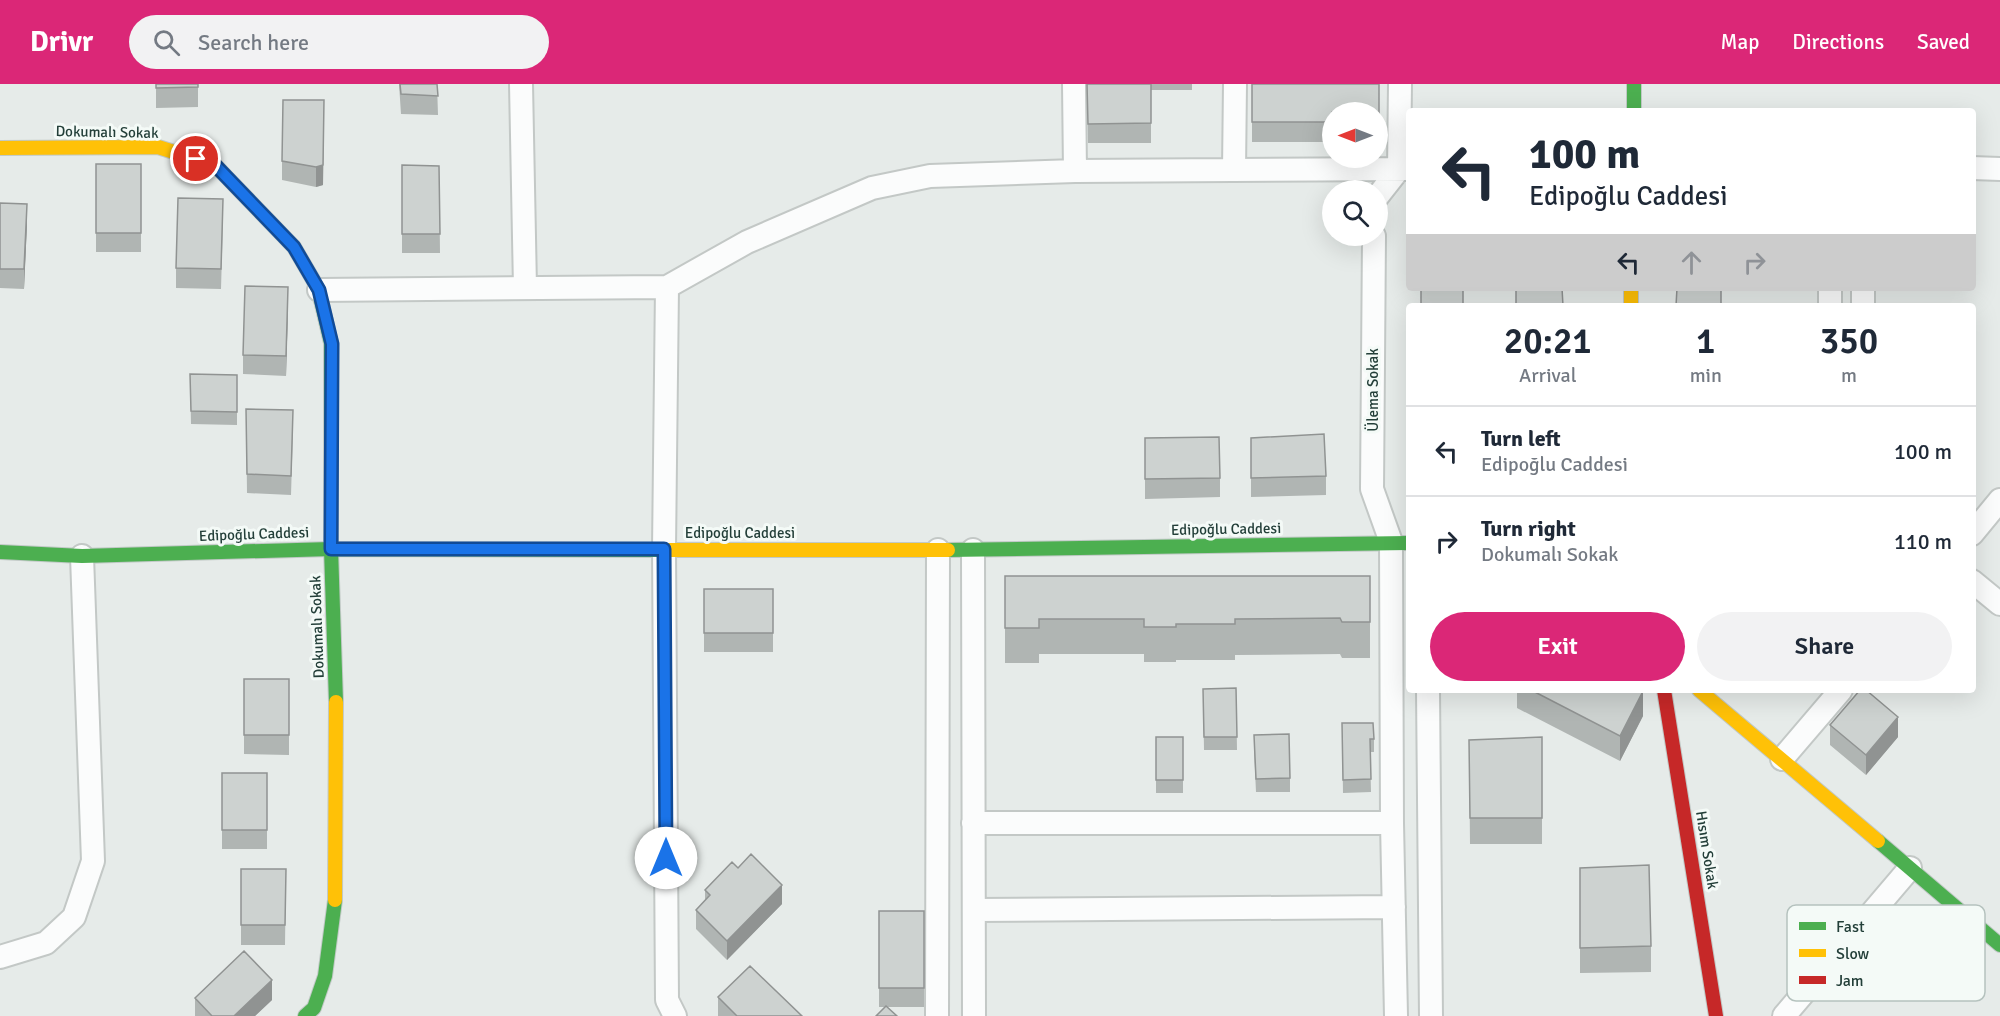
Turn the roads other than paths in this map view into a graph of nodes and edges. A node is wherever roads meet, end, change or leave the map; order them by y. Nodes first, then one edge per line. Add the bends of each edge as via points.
1 (520, 84) edge
2 (1074, 84) edge
3 (1234, 84) edge
4 (1400, 84) edge
5 (1634, 84) edge
6 (1634, 108) edge
7 (0, 148) edge
8 (1976, 168) edge
9 (1404, 169) edge
10 (2000, 169) edge
11 (1234, 170) junction
12 (1075, 171) junction
13 (1388, 186) edge
14 (1374, 246) edge
15 (667, 287) junction
16 (525, 288) junction
17 (319, 290) junction
18 (2000, 500) edge
19 (1976, 529) edge
20 (1400, 542) edge
21 (331, 549) junction
22 (664, 549) junction
23 (938, 550) junction
24 (973, 550) junction
25 (0, 552) edge
26 (82, 556) junction
27 (1976, 584) edge
28 (2000, 604) edge
29 (1428, 693) edge
30 (1664, 693) edge
31 (1703, 693) edge
32 (1838, 693) edge
33 (1782, 759) junction
34 (973, 823) junction
35 (1392, 823) junction
36 (1910, 868) junction
37 (1878, 905) edge
38 (1953, 905) edge
39 (1394, 906) junction
40 (975, 910) junction
41 (1985, 932) edge
42 (2000, 945) edge
43 (0, 957) edge
44 (1797, 1001) edge
45 (666, 1011) edge
46 (316, 1013) edge
47 (937, 1016) edge
48 (974, 1016) edge
49 (1396, 1016) edge
50 (1431, 1016) edge
51 (1716, 1016) edge
52 (1784, 1016) edge

1 - 16 street
2 - 12 street
3 - 11 street
4 - 9 street
5 - 6 street
7 - 17 street, Dokumalı Sokak via 158,147 215,165 294,247
8 - 10 street
9 - 11 street
9 - 13 street
11 - 12 street
12 - 15 street via 930,176 872,188 747,242
14 - 20 street, Ülema Sokak via 1372,489
15 - 16 street
15 - 22 street
16 - 17 street
17 - 21 street, Dokumalı Sokak via 332,344
18 - 19 street
20 - 24 street, Edipoğlu Caddesi
20 - 35 street, Ülema Sokak
21 - 22 street, Edipoğlu Caddesi
21 - 26 street, Edipoğlu Caddesi
21 - 46 street, Dokumalı Sokak via 336,714 335,902
22 - 23 street, Edipoğlu Caddesi
22 - 45 street
23 - 24 street, Edipoğlu Caddesi
23 - 47 street
24 - 34 street
25 - 26 street, Edipoğlu Caddesi
26 - 43 street via 93,861 74,917 46,943
27 - 28 street
29 - 50 street
30 - 51 street, Hısım Sokak
31 - 33 street
32 - 33 street
33 - 36 street
34 - 35 street
34 - 40 street
35 - 39 street, Ülema Sokak
36 - 37 street
36 - 38 street
39 - 40 street
39 - 49 street, Ülema Sokak
40 - 48 street
41 - 42 street
44 - 52 street

